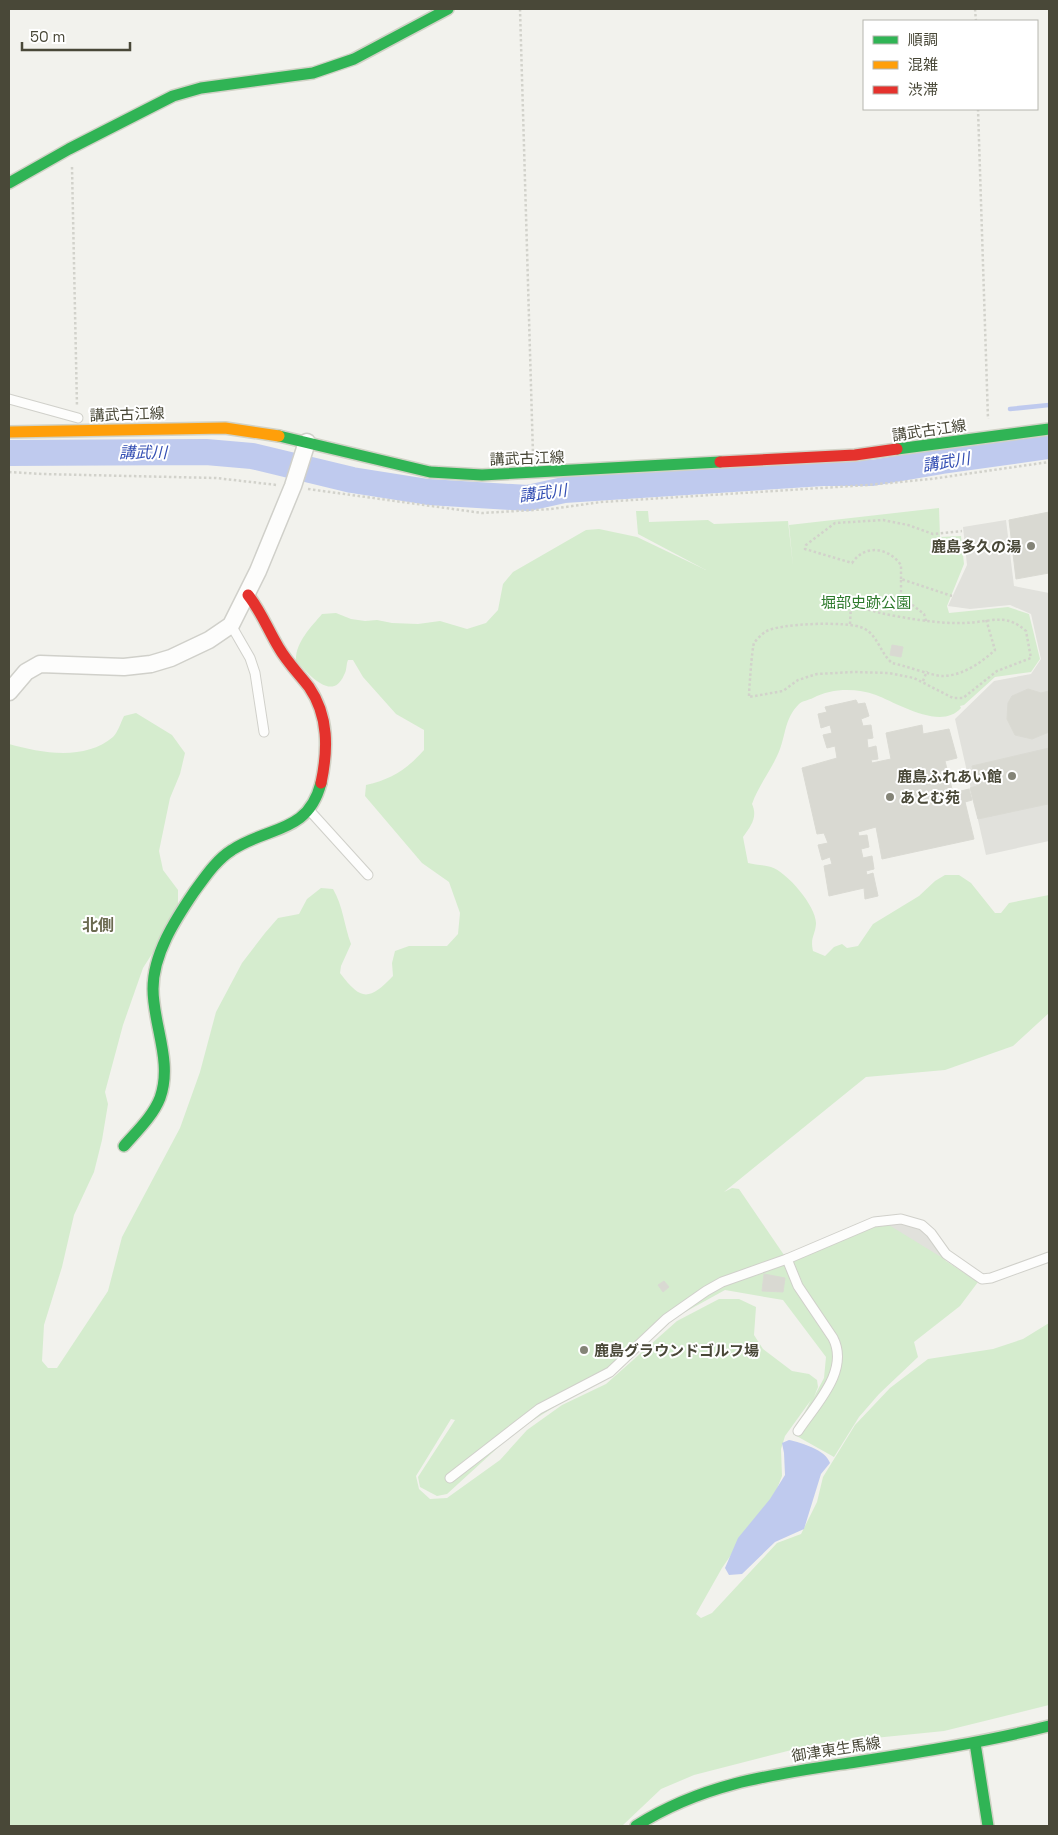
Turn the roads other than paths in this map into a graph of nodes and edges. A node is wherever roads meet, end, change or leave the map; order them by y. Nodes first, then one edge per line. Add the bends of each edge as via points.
1 (448, 9) edge
2 (9, 183) edge
3 (9, 399) edge
4 (78, 418) road end
5 (1049, 429) edge
6 (9, 432) edge
7 (305, 448) junction
8 (248, 595) junction
9 (231, 625) junction
10 (9, 692) edge
11 (264, 732) dead end
12 (310, 811) junction
13 (368, 875) dead end
14 (124, 1146) dead end
15 (1049, 1257) edge
16 (787, 1259) junction
17 (798, 1431) dead end
18 (450, 1478) dead end
19 (1049, 1726) edge
20 (975, 1743) junction
21 (636, 1826) edge
22 (988, 1826) edge

1 - 2 main road via 354,59 305,74 200,88 173,96
3 - 4 lane
5 - 7 main road, 講武古江線 via 855,456 534,474 430,472
6 - 7 main road, 講武古江線 via 225,428 270,434
7 - 8 street
8 - 9 street
8 - 12 main road via 259,607 284,657 307,683 321,708 327,755 318,794
9 - 10 street via 209,640 151,664 124,668 40,664 26,672
9 - 11 lane via 255,673
12 - 13 lane
12 - 14 main road via 230,850 183,909 164,943 154,968 153,990 165,1082 153,1110
15 - 16 lane via 982,1279 946,1254 922,1225 892,1218 874,1222
16 - 17 lane via 798,1286 838,1346 839,1358 834,1376
16 - 18 lane via 722,1282 687,1303 610,1372 539,1409
19 - 20 main road, 御津東生馬線
20 - 21 main road, 御津東生馬線 via 755,1777 682,1800
20 - 22 main road

